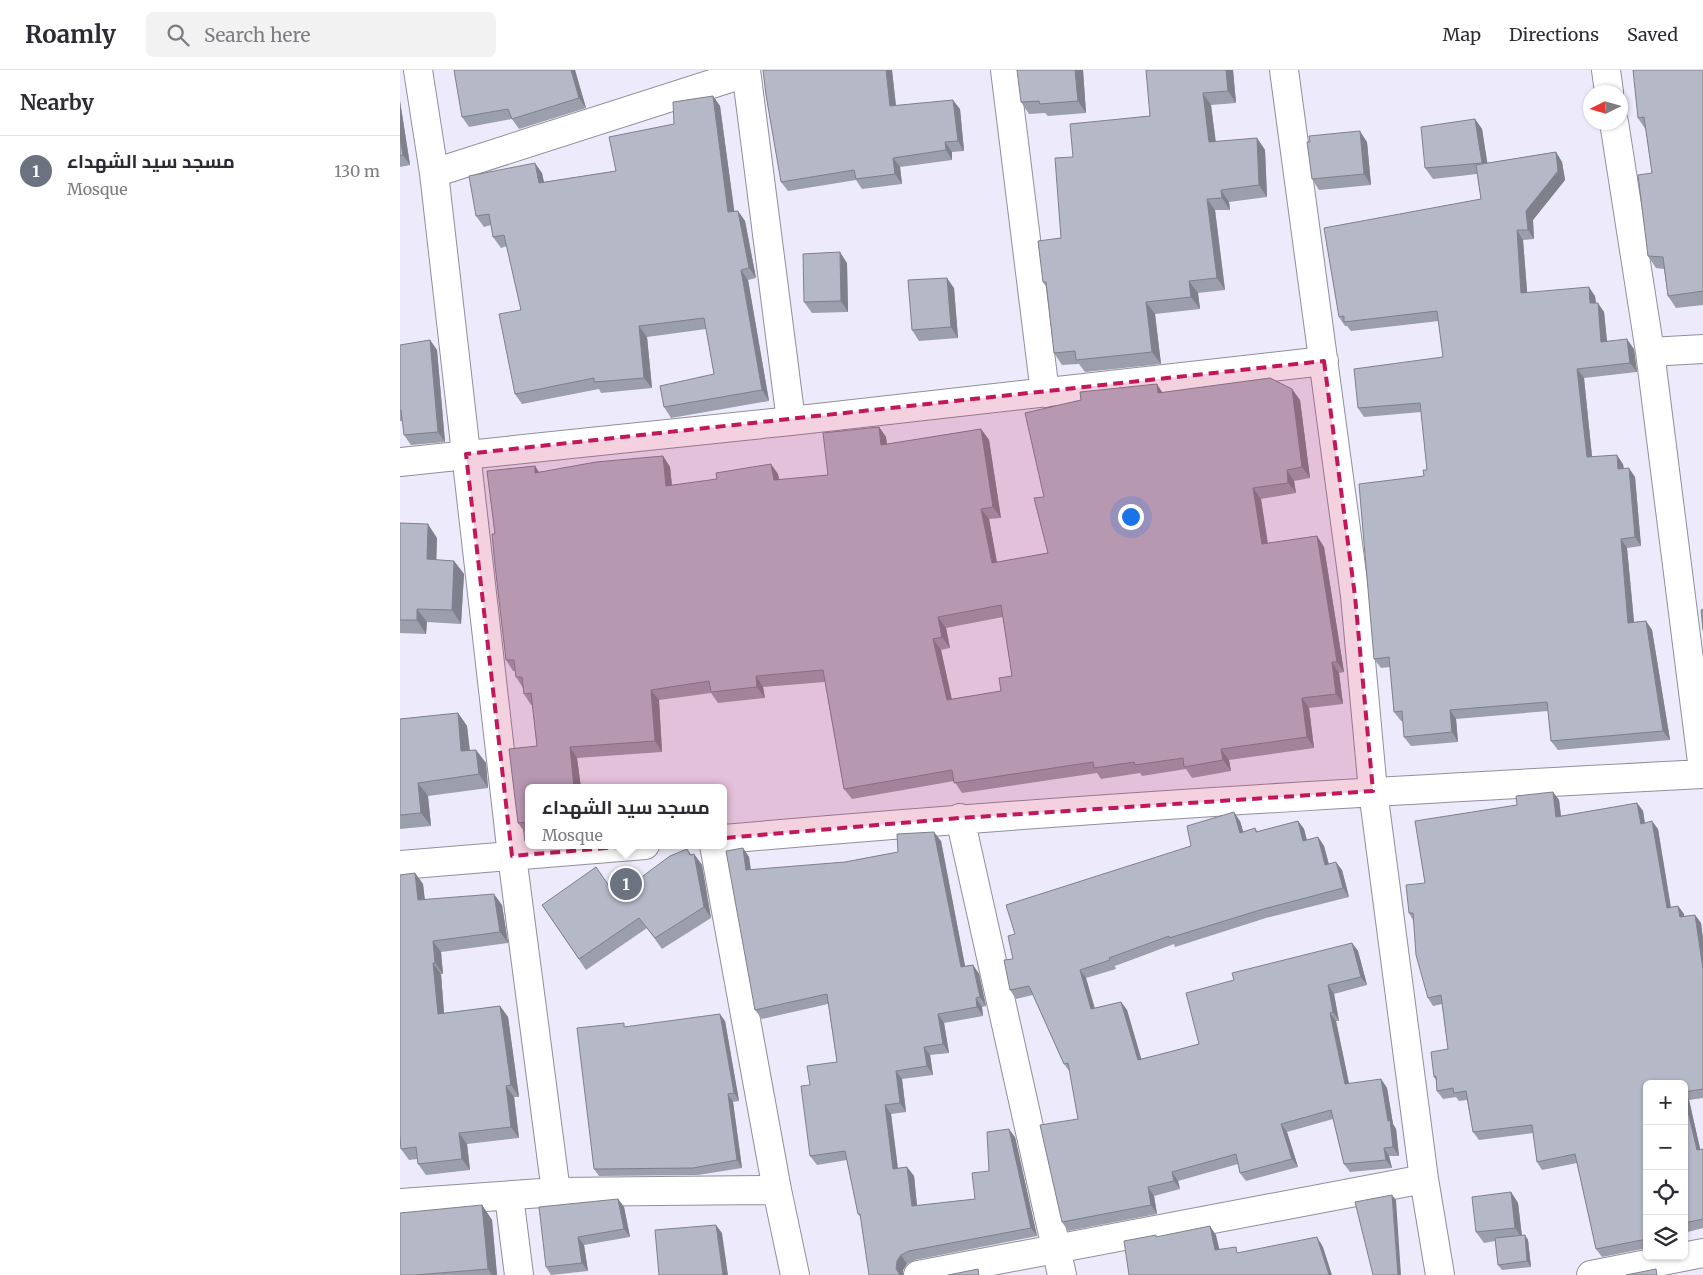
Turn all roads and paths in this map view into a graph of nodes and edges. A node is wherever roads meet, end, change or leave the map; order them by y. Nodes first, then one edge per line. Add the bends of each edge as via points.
1 (418, 70) edge
2 (1005, 70) edge
3 (1284, 70) edge
4 (1606, 70) edge
5 (746, 72) edge
6 (1608, 85) edge
7 (1615, 130) edge
8 (434, 173) junction
9 (1703, 350) edge
10 (1650, 352) junction
11 (1324, 361) junction
12 (1045, 393) junction
13 (791, 421) junction
14 (466, 454) junction
15 (400, 462) edge
16 (1703, 770) edge
17 (1703, 774) edge
18 (1373, 791) junction
19 (960, 818) junction
20 (727, 839) edge
21 (597, 849) edge
22 (715, 849) edge
23 (512, 856) junction
24 (400, 865) edge
25 (1424, 1179) junction
26 (777, 1190) junction
27 (556, 1192) junction
28 (509, 1196) junction
29 (400, 1203) edge
30 (1703, 1253) edge
31 (1059, 1262) edge
32 (519, 1275) edge
33 (795, 1275) edge
34 (918, 1275) edge
35 (1440, 1275) edge
36 (1591, 1275) edge

1 - 8 street
2 - 12 street
3 - 11 street
4 - 6 street
5 - 8 street
5 - 13 street
7 - 10 street
8 - 14 street
9 - 10 street
10 - 16 street
11 - 12 street
11 - 18 street via 1355,596
12 - 13 street
13 - 14 street
14 - 15 street
14 - 23 street
17 - 18 street
18 - 19 street
18 - 25 street
19 - 20 street
19 - 31 street
21 - 23 street
22 - 26 street
23 - 24 street
23 - 27 street
25 - 31 street
25 - 35 street
26 - 27 street
26 - 33 street
27 - 28 street
28 - 29 street
28 - 32 street
30 - 36 street
31 - 34 street

